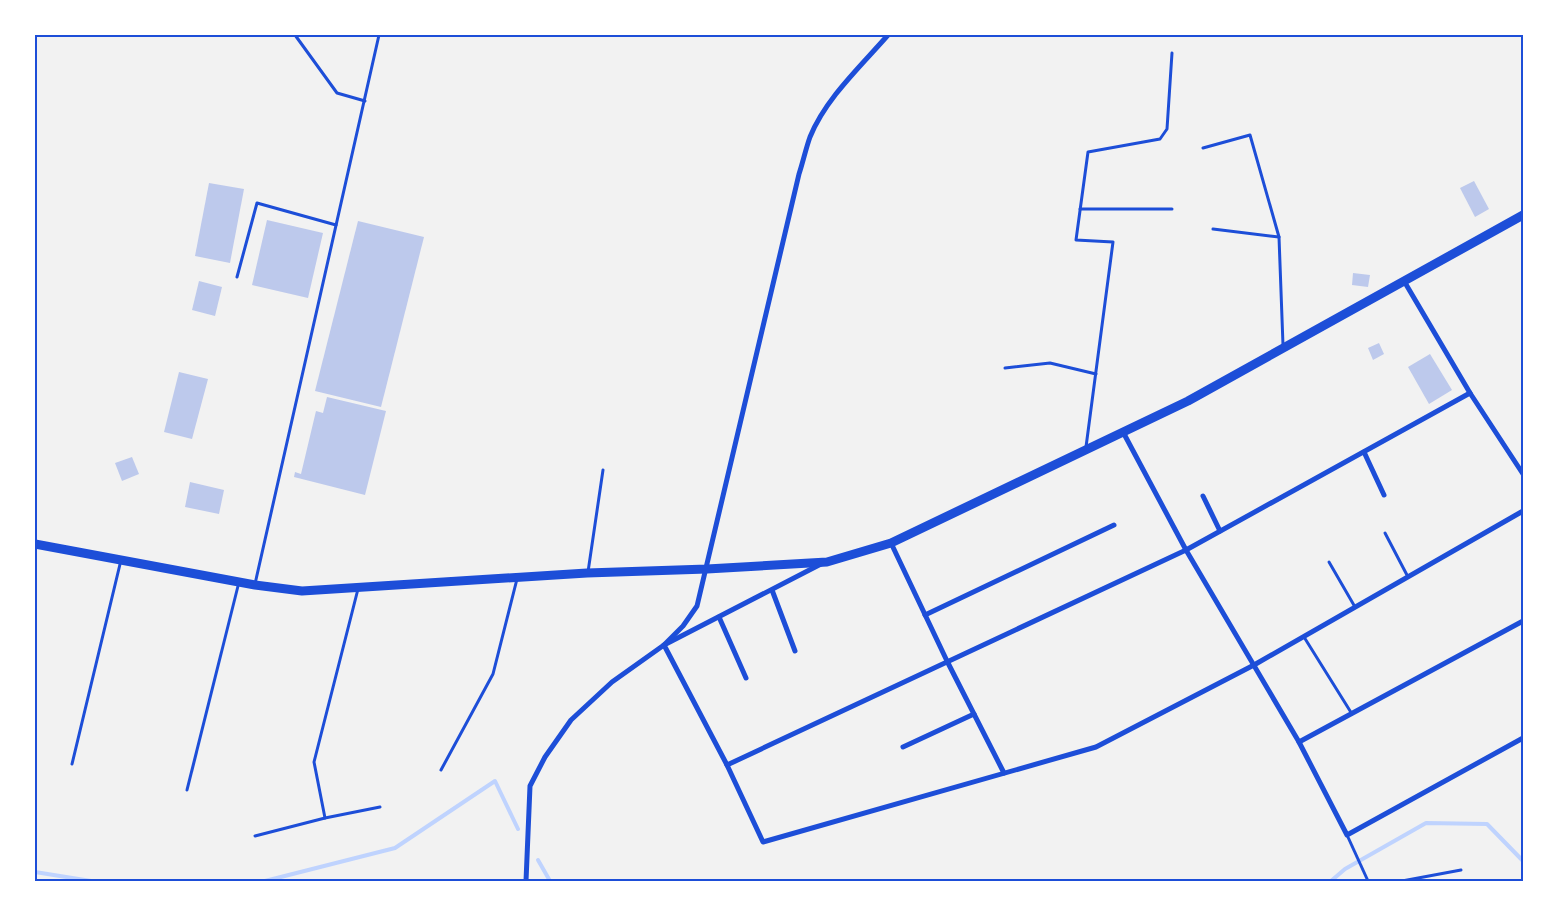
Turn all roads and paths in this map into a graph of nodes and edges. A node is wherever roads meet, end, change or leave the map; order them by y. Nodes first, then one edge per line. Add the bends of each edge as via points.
1 (296, 35) edge
2 (379, 35) edge
3 (888, 35) edge
4 (1172, 53) dead end
5 (365, 101) junction
6 (1203, 148) dead end
7 (1080, 209) junction
8 (1172, 209) dead end
9 (1523, 215) edge
10 (336, 225) junction
11 (1213, 229) dead end
12 (1279, 237) junction
13 (238, 276) dead end
14 (1404, 281) junction
15 (1283, 348) junction
16 (1005, 368) dead end
17 (1096, 374) junction
18 (1470, 393) junction
19 (1123, 432) junction
20 (1086, 450) junction
21 (1364, 452) junction
22 (1521, 466) edge
23 (603, 470) dead end
24 (1523, 474) edge
25 (1384, 495) dead end
26 (1203, 496) dead end
27 (1523, 511) edge
28 (1114, 525) dead end
29 (1220, 531) junction
30 (1384, 533) dead end
31 (892, 542) junction
32 (35, 544) edge
33 (1186, 550) junction
34 (121, 560) junction
35 (826, 562) junction
36 (1330, 562) dead end
37 (707, 569) junction
38 (587, 573) junction
39 (1408, 577) junction
40 (518, 579) junction
41 (239, 582) junction
42 (255, 585) junction
43 (359, 586) junction
44 (772, 590) junction
45 (1355, 607) junction
46 (925, 615) junction
47 (719, 617) junction
48 (1523, 621) edge
49 (1304, 637) junction
50 (664, 645) junction
51 (795, 650) dead end
52 (947, 661) junction
53 (1254, 665) junction
54 (746, 678) dead end
55 (974, 714) junction
56 (1352, 714) junction
57 (1523, 738) edge
58 (1299, 742) junction
59 (903, 747) dead end
60 (72, 764) dead end
61 (727, 765) junction
62 (441, 770) dead end
63 (1004, 773) junction
64 (187, 790) dead end
65 (380, 807) dead end
66 (325, 818) junction
67 (1346, 835) junction
68 (255, 836) dead end
69 (1461, 870) dead end
70 (526, 881) edge
71 (1368, 881) edge
72 (1402, 881) edge

1 - 5 lane via 337,93
2 - 5 lane
3 - 37 street via 830,103 810,136
4 - 7 lane via 1167,130 1160,139 1088,152
5 - 10 lane
6 - 12 lane via 1250,135
7 - 8 lane
7 - 17 lane via 1076,240 1113,242
9 - 14 main road
10 - 13 lane via 257,203
10 - 42 lane
11 - 12 lane
12 - 15 lane
14 - 15 main road
14 - 18 street
15 - 19 main road via 1188,401
16 - 17 lane via 1050,363
17 - 20 lane
18 - 21 street
18 - 22 street
19 - 20 main road
19 - 33 street
20 - 31 main road
21 - 25 street
21 - 29 street
22 - 24 street
23 - 38 lane
26 - 29 street
27 - 39 street
28 - 46 street
29 - 33 street
30 - 39 lane
31 - 35 main road
31 - 46 street
32 - 34 main road
33 - 52 street
33 - 53 street
34 - 41 main road
34 - 60 lane
35 - 37 main road
35 - 44 street
36 - 45 lane
37 - 38 main road
37 - 50 street via 697,606
38 - 40 main road
39 - 45 street
40 - 43 main road
40 - 62 lane via 494,674
41 - 42 main road
41 - 64 lane
42 - 43 main road via 302,591
43 - 66 lane via 314,762
44 - 47 street
44 - 51 street
45 - 49 street
46 - 52 street
47 - 50 street
47 - 54 street
48 - 56 street
49 - 53 street
49 - 56 lane
50 - 61 street
50 - 70 street via 612,682 571,720 546,757 530,786
52 - 55 street
52 - 61 street
53 - 58 street
53 - 63 street via 1096,747
55 - 59 street
55 - 63 street
56 - 58 street
57 - 67 street
58 - 67 street
61 - 63 street via 763,842
65 - 66 lane
66 - 68 lane
67 - 71 lane
69 - 72 lane

